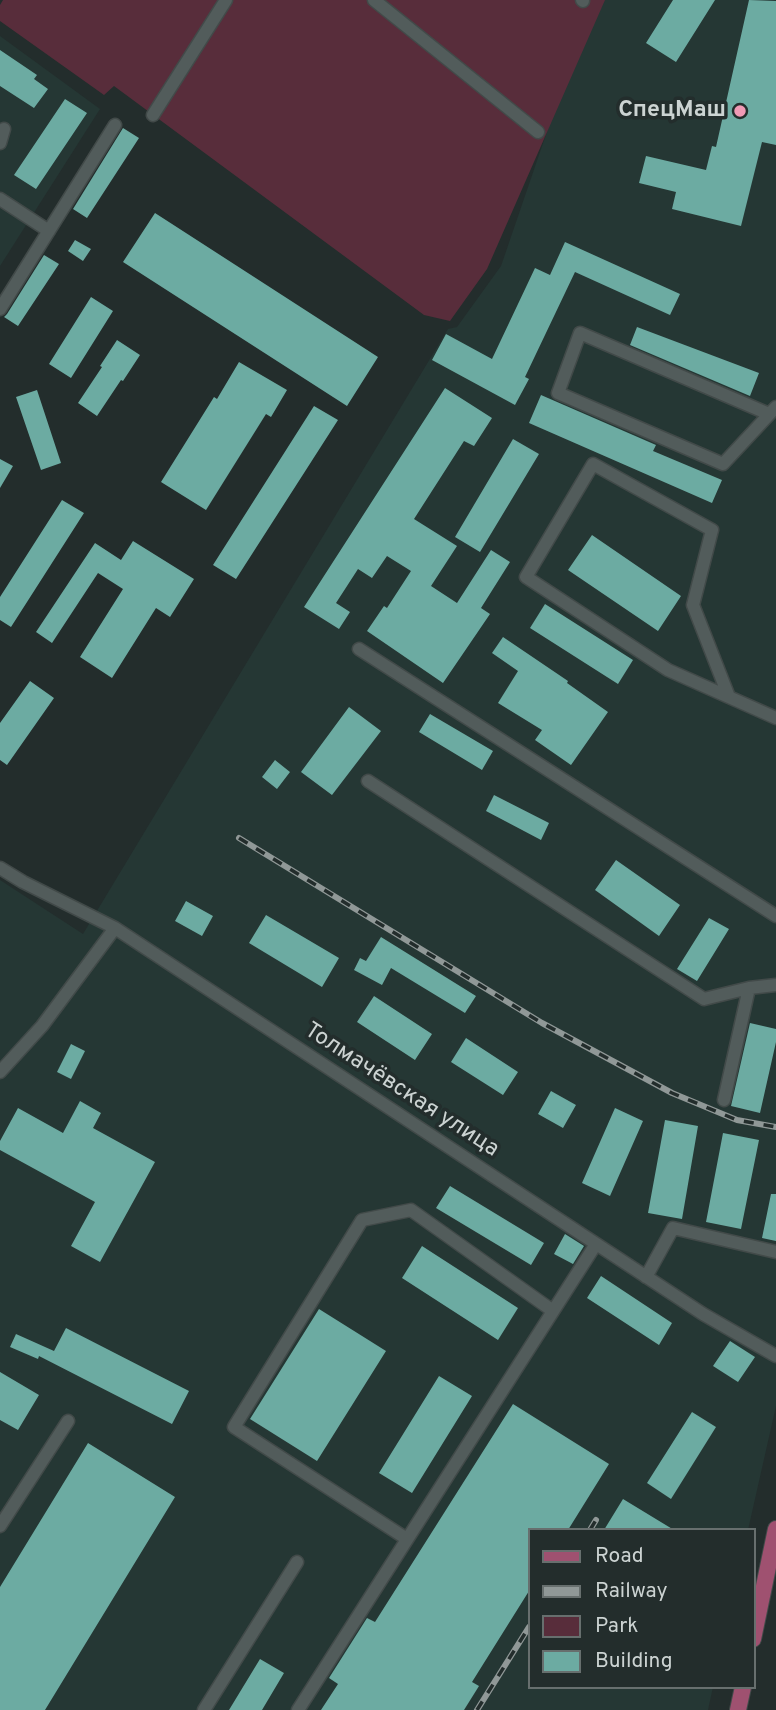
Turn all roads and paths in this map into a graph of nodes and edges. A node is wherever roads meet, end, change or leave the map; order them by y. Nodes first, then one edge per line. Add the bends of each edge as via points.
1 (226, 0) edge
2 (374, 0) edge
3 (153, 115) dead end
4 (115, 125) dead end
5 (4, 129) dead end
6 (538, 132) dead end
7 (0, 143) edge
8 (0, 199) edge
9 (49, 231) junction
10 (0, 309) edge
11 (773, 410) edge
12 (359, 649) dead end
13 (729, 697) junction
14 (776, 718) edge
15 (368, 781) dead end
16 (0, 867) edge
17 (776, 916) edge
18 (115, 928) junction
19 (776, 985) edge
20 (750, 988) junction
21 (0, 1072) edge
22 (724, 1100) dead end
23 (596, 1244) junction
24 (776, 1252) edge
25 (646, 1277) junction
26 (553, 1311) junction
27 (776, 1356) edge
28 (68, 1421) dead end
29 (0, 1526) edge
30 (776, 1529) edge
31 (407, 1539) junction
32 (296, 1562) dead end
33 (755, 1629) edge
34 (743, 1689) edge
35 (204, 1710) edge
36 (298, 1710) edge
37 (738, 1710) edge

1 - 3 street
2 - 6 street
4 - 9 street
5 - 7 street
8 - 9 street
9 - 10 street
11 - 11 street via 723,464 558,393 580,333
12 - 17 street
13 - 13 street via 667,670 526,577 593,464 712,530 693,605
13 - 14 street
15 - 20 street via 704,999
16 - 18 street, Толмачёвская улица
18 - 21 street via 42,1026
18 - 23 street, Толмачёвская улица
19 - 20 street
20 - 22 street
23 - 25 street, Толмачёвская улица
23 - 26 street
24 - 25 street via 673,1228
25 - 27 street, Толмачёвская улица
26 - 31 street
26 - 31 street via 411,1210 362,1220 234,1427
28 - 29 street
30 - 33 main road
31 - 36 street
32 - 35 street
34 - 37 main road

